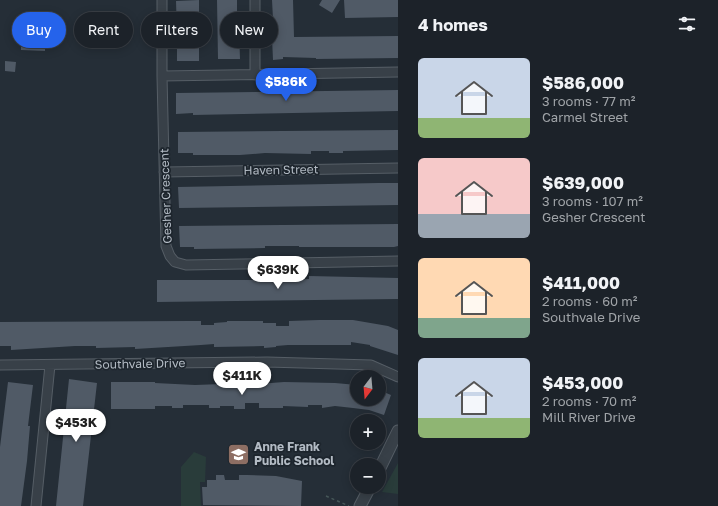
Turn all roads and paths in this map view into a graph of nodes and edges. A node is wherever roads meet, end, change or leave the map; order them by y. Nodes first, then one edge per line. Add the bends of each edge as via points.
1 (162, 0) edge
2 (255, 0) edge
3 (398, 72) edge
4 (255, 75) junction
5 (162, 76) junction
6 (398, 168) edge
7 (164, 172) junction
8 (398, 261) edge
9 (0, 365) edge
10 (50, 366) junction
11 (398, 377) edge
12 (398, 431) edge
13 (385, 458) edge
14 (366, 494) edge
15 (326, 496) dead end
16 (36, 506) edge
17 (349, 506) edge
18 (360, 506) edge

1 - 5 street, Gesher Crescent
2 - 4 street
3 - 4 street
4 - 5 street
5 - 7 street, Gesher Crescent
6 - 7 street, Haven Street
7 - 8 street, Gesher Crescent via 166,246 175,262 186,265 249,265
9 - 10 street, Southvale Drive
10 - 11 street, Southvale Drive via 267,362 371,365
10 - 16 street
12 - 13 street
14 - 18 street
15 - 17 path

